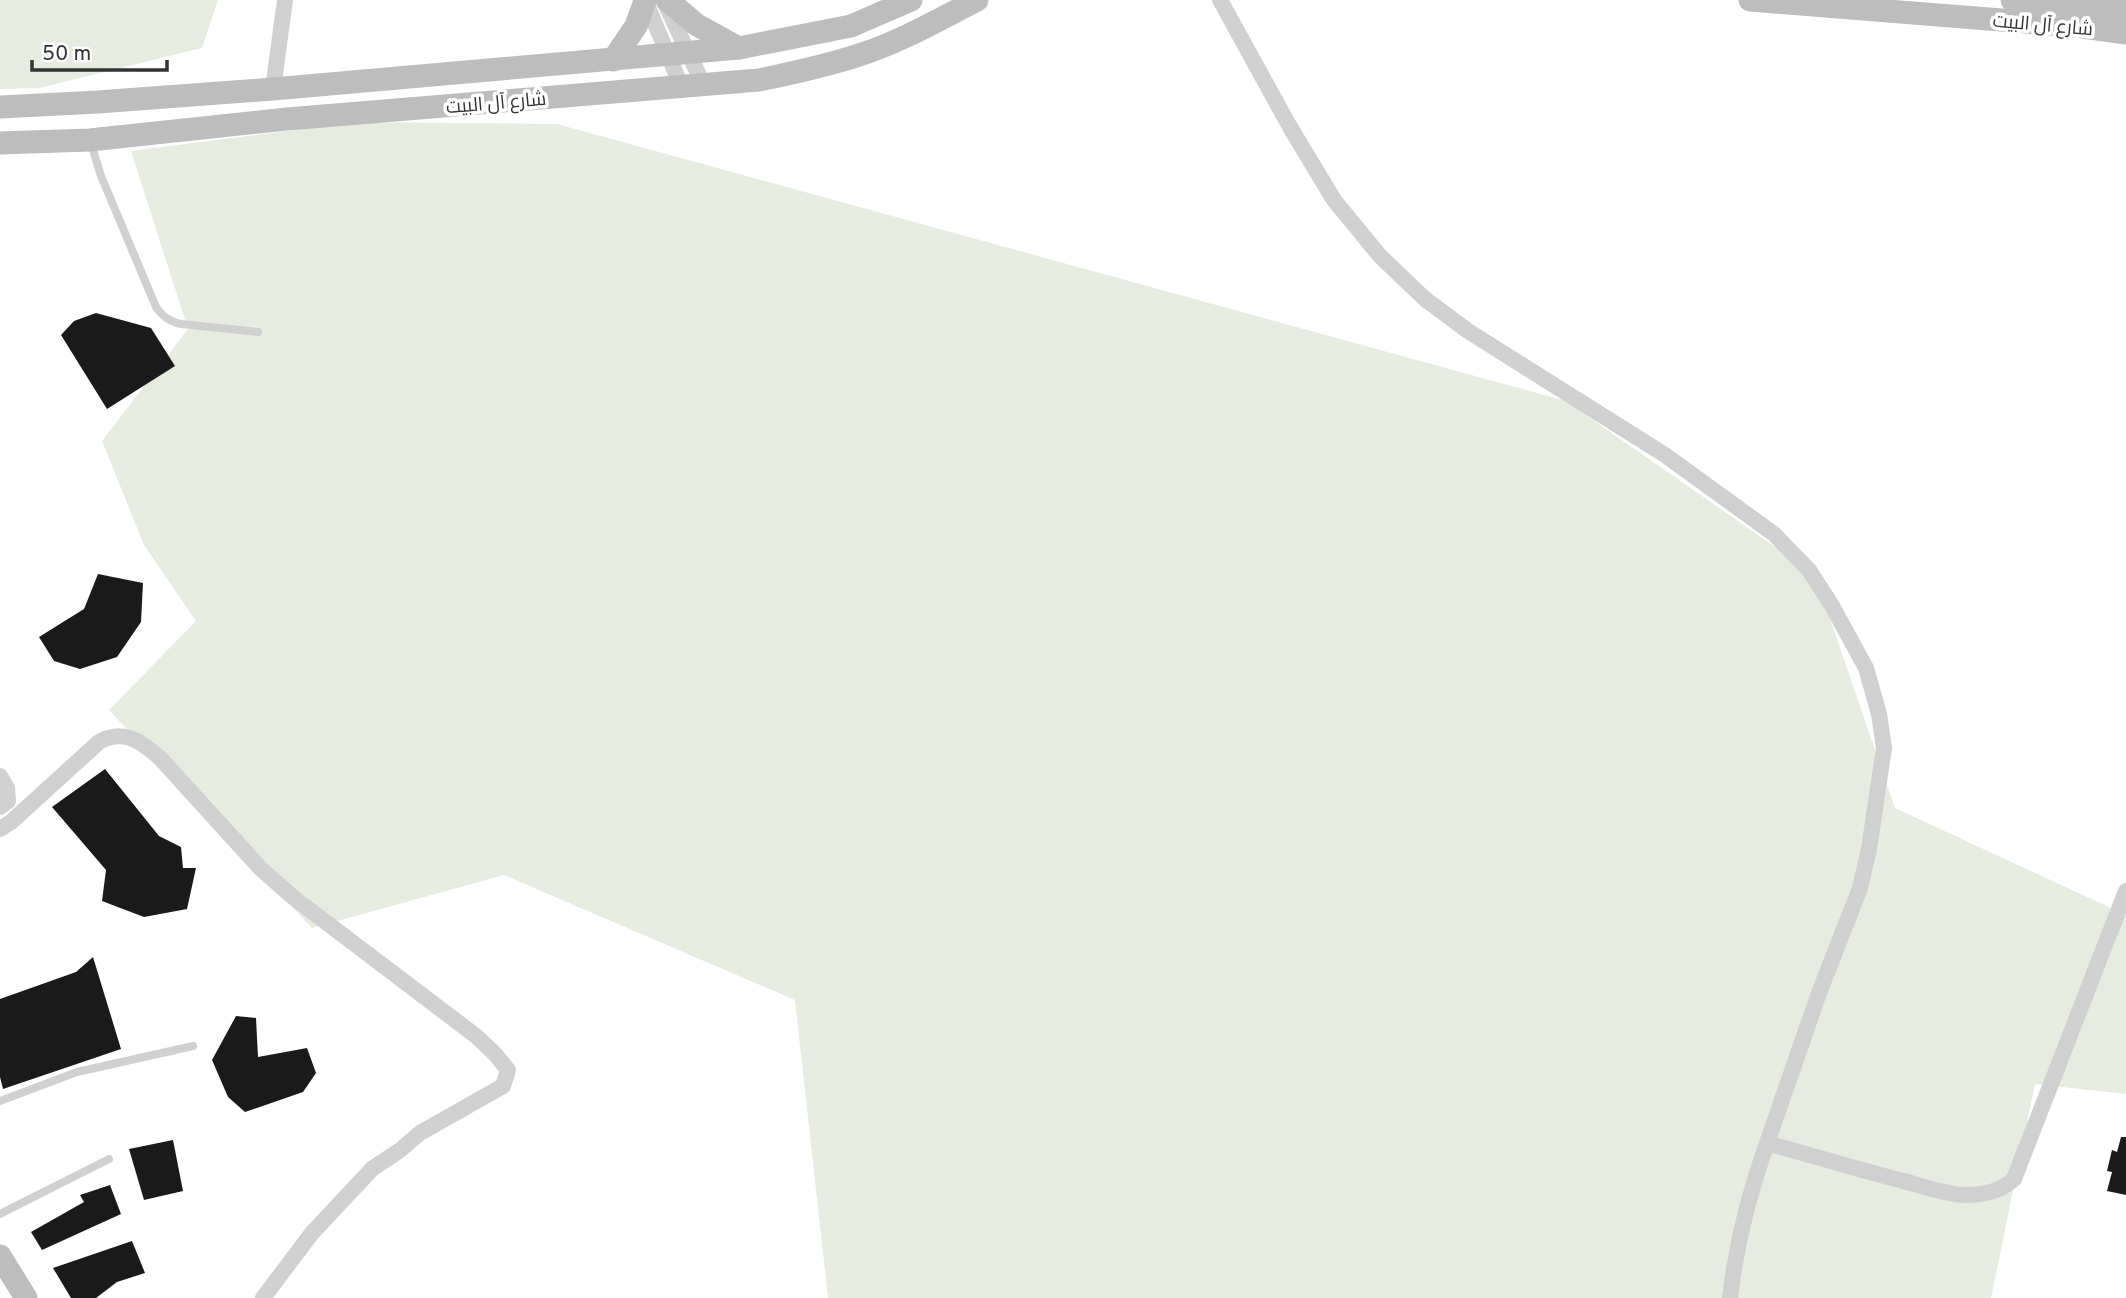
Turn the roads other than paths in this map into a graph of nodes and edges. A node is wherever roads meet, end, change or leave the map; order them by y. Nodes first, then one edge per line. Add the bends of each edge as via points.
1 (285, 0) edge
2 (655, 0) edge
3 (911, 0) edge
4 (976, 0) edge
5 (1220, 0) edge
6 (1750, 0) edge
7 (2012, 0) edge
8 (2126, 11) edge
9 (2126, 33) edge
10 (739, 48) junction
11 (679, 54) junction
12 (613, 60) junction
13 (693, 87) junction
14 (273, 89) junction
15 (0, 107) edge
16 (90, 140) junction
17 (0, 143) edge
18 (258, 332) dead end
19 (0, 776) edge
20 (0, 807) edge
21 (0, 829) edge
22 (2126, 891) edge
23 (193, 1046) dead end
24 (0, 1101) edge
25 (1767, 1143) junction
26 (109, 1159) dead end
27 (0, 1214) edge
28 (0, 1256) edge
29 (26, 1298) edge
30 (263, 1298) edge
31 (1730, 1298) edge

1 - 14 street
2 - 10 street
2 - 11 street
2 - 12 street
3 - 10 street, شارع آل البيت via 851,26
4 - 13 street, شارع آل البيت via 861,55 759,80
5 - 25 street via 1334,200 1380,256 1425,299 1468,331 1665,454 1773,534 1809,570 1866,668 1884,748 1869,849 1860,888
6 - 9 street, شارع آل البيت
7 - 8 street, شارع آل البيت
10 - 11 street, شارع آل البيت
11 - 12 street, شارع آل البيت
11 - 13 street
12 - 14 street, شارع آل البيت
13 - 16 street, شارع آل البيت via 287,119
14 - 15 street, شارع آل البيت
16 - 17 street, شارع آل البيت
16 - 18 lane via 162,315 181,324
19 - 20 street via 8,794 8,801
21 - 30 street via 99,742 111,735 136,741 161,759 269,876 476,1037 508,1070 503,1086 420,1133 373,1168 312,1233
22 - 25 street via 2014,1179 2005,1187 1960,1195
23 - 24 lane via 77,1072
25 - 31 street via 1748,1205
26 - 27 lane
28 - 29 street

